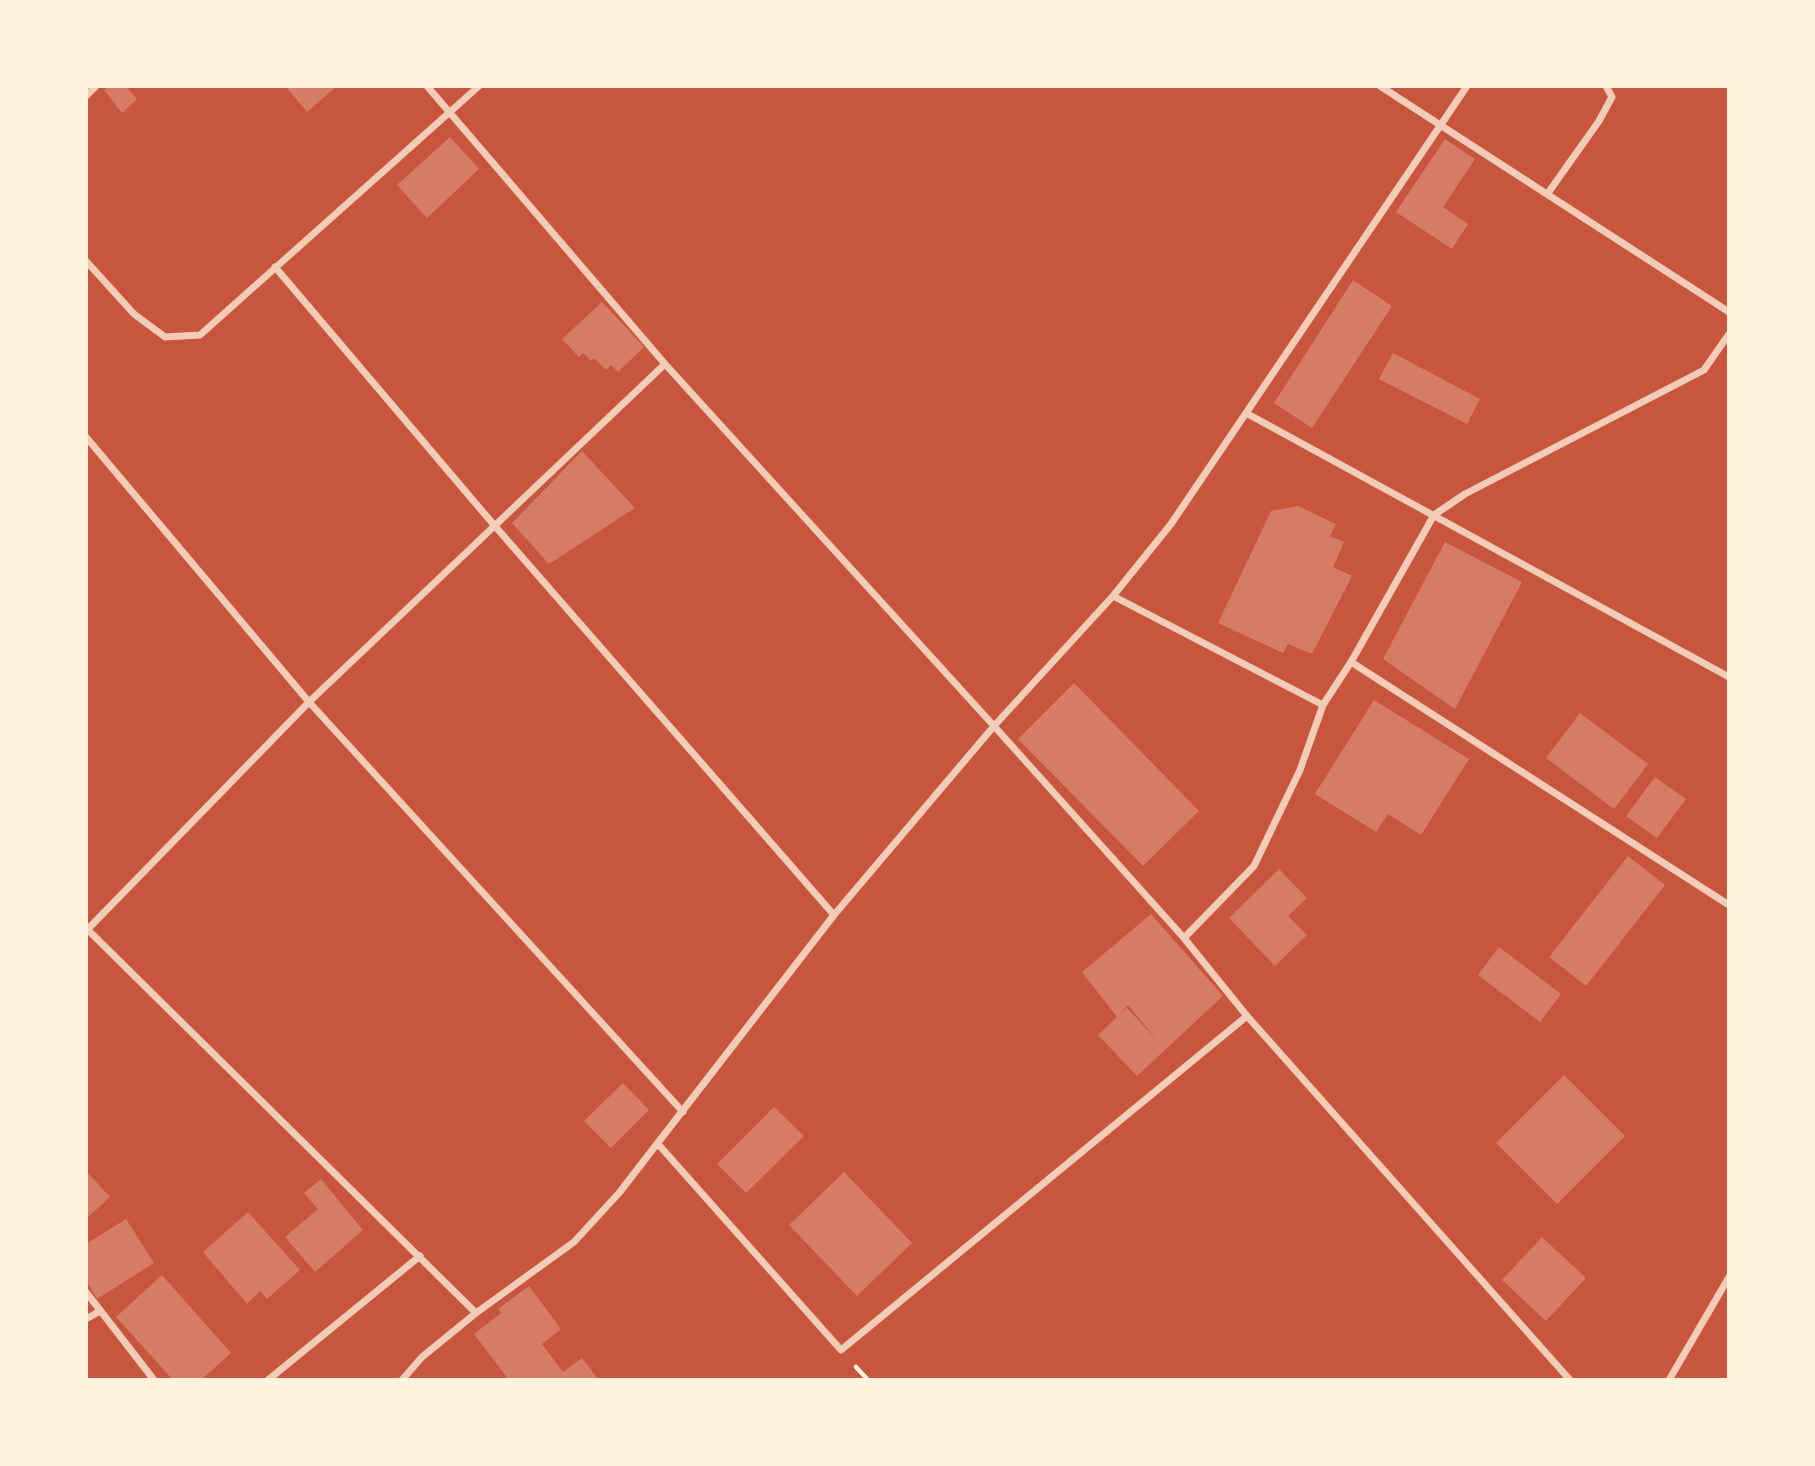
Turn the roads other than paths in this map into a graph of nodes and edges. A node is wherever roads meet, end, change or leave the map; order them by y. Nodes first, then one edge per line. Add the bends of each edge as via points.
1 (96, 86) edge
2 (427, 86) edge
3 (479, 86) edge
4 (1380, 86) edge
5 (1467, 86) edge
6 (1606, 86) edge
7 (86, 96) edge
8 (450, 111) junction
9 (1441, 125) junction
10 (1548, 193) junction
11 (86, 261) edge
12 (275, 267) junction
13 (1729, 312) edge
14 (1729, 334) edge
15 (665, 364) junction
16 (1246, 413) junction
17 (86, 437) edge
18 (1434, 515) junction
19 (494, 526) junction
20 (1113, 596) junction
21 (1351, 662) junction
22 (1729, 677) edge
23 (309, 702) junction
24 (1323, 705) junction
25 (994, 726) junction
26 (1729, 905) edge
27 (834, 915) junction
28 (86, 929) edge
29 (1184, 938) junction
30 (1247, 1016) junction
31 (682, 1112) junction
32 (658, 1144) junction
33 (420, 1256) junction
34 (1729, 1277) edge
35 (86, 1292) edge
36 (100, 1311) junction
37 (476, 1313) junction
38 (86, 1319) edge
39 (154, 1380) edge
40 (268, 1380) edge
41 (402, 1380) edge
42 (1570, 1380) edge
43 (1669, 1380) edge

1 - 7 street
2 - 8 street
3 - 8 street
4 - 9 street
5 - 9 street
6 - 10 street via 1612,97 1599,121
8 - 12 street
8 - 15 street
9 - 10 street
9 - 16 street
10 - 13 street
11 - 12 street via 134,314 165,337 200,335
12 - 19 street
14 - 18 street via 1704,370 1465,494
15 - 19 street
15 - 25 street
16 - 18 street
16 - 20 street via 1171,524
17 - 23 street
18 - 21 street
18 - 22 street
19 - 23 street
19 - 27 street
20 - 24 street
20 - 25 street
21 - 24 street
21 - 26 street
23 - 28 street
23 - 31 street
24 - 29 street via 1300,770 1254,866
25 - 27 street
25 - 29 street
27 - 31 street
28 - 33 street
29 - 30 street
30 - 32 street via 841,1350
30 - 42 street
31 - 32 street
32 - 37 street via 574,1242
33 - 37 street
33 - 40 street
34 - 43 street
35 - 36 street
36 - 38 street
36 - 39 street
37 - 41 street via 422,1357

